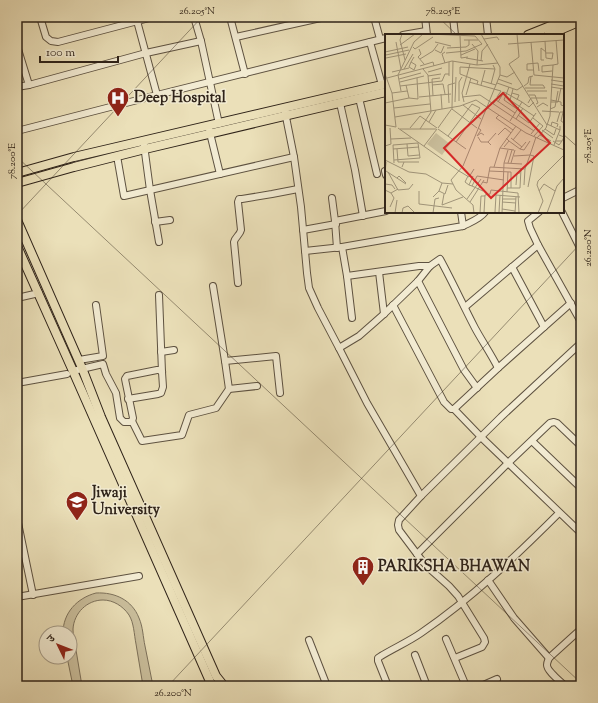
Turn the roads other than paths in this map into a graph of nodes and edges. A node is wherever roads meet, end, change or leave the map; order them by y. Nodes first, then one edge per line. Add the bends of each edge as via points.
1 (40, 17) edge
2 (153, 17) edge
3 (194, 17) edge
4 (230, 17) edge
5 (324, 17) edge
6 (374, 17) edge
7 (424, 17) edge
8 (453, 17) edge
9 (486, 17) edge
10 (573, 17) edge
11 (316, 18) edge
12 (137, 21) junction
13 (581, 21) edge
14 (427, 33) edge
15 (416, 34) edge
16 (455, 34) edge
17 (488, 34) edge
18 (530, 34) edge
19 (550, 34) edge
20 (236, 38) junction
21 (383, 39) edge
22 (201, 41) junction
23 (370, 42) junction
24 (17, 46) edge
25 (146, 53) junction
26 (245, 74) junction
27 (210, 82) junction
28 (29, 85) junction
29 (17, 87) edge
30 (385, 87) edge
31 (156, 95) junction
32 (359, 98) junction
33 (340, 103) junction
34 (285, 112) junction
35 (219, 124) junction
36 (209, 130) junction
37 (17, 131) edge
38 (144, 145) junction
39 (117, 156) junction
40 (294, 157) junction
41 (61, 161) junction
42 (63, 170) junction
43 (17, 173) edge
44 (220, 174) junction
45 (377, 174) dead end
46 (17, 183) edge
47 (581, 188) edge
48 (298, 189) junction
49 (150, 190) junction
50 (564, 197) edge
51 (332, 198) dead end
52 (385, 211) edge
53 (461, 213) edge
54 (484, 213) edge
55 (538, 213) edge
56 (562, 213) edge
57 (363, 216) junction
58 (17, 220) edge
59 (170, 220) dead end
60 (155, 222) junction
61 (336, 222) junction
62 (463, 226) junction
63 (303, 230) junction
64 (158, 242) dead end
65 (538, 245) junction
66 (17, 246) edge
67 (339, 247) junction
68 (581, 250) edge
69 (306, 251) junction
70 (430, 266) junction
71 (512, 267) junction
72 (379, 272) junction
73 (347, 276) junction
74 (418, 281) junction
75 (238, 283) dead end
76 (213, 286) dead end
77 (38, 293) junction
78 (159, 295) dead end
79 (17, 298) edge
80 (571, 303) junction
81 (96, 305) dead end
82 (393, 305) junction
83 (465, 307) junction
84 (384, 314) junction
85 (352, 318) dead end
86 (581, 322) edge
87 (544, 327) junction
88 (581, 343) edge
89 (339, 348) junction
90 (174, 350) dead end
91 (161, 352) junction
92 (103, 356) junction
93 (79, 360) junction
94 (225, 361) junction
95 (103, 364) junction
96 (82, 368) junction
97 (498, 368) junction
98 (70, 372) junction
99 (162, 372) junction
100 (17, 383) edge
101 (257, 386) dead end
102 (477, 388) junction
103 (229, 390) junction
104 (280, 393) dead end
105 (128, 398) junction
106 (454, 409) junction
107 (132, 421) junction
108 (481, 438) junction
109 (532, 441) junction
110 (581, 444) edge
111 (508, 463) junction
112 (581, 488) edge
113 (421, 496) junction
114 (560, 513) junction
115 (17, 518) edge
116 (581, 533) edge
117 (417, 554) junction
118 (139, 576) dead end
119 (488, 580) junction
120 (33, 595) junction
121 (17, 597) edge
122 (461, 603) junction
123 (581, 629) edge
124 (446, 639) dead end
125 (308, 640) dead end
126 (414, 654) dead end
127 (455, 658) junction
128 (550, 658) junction
129 (497, 679) dead end
130 (212, 686) edge
131 (224, 686) edge
132 (327, 686) edge
133 (388, 686) edge
134 (427, 686) edge
135 (466, 686) edge
136 (481, 686) edge
137 (564, 686) edge

1 - 12 street via 46,37 51,42
2 - 12 street
3 - 22 street
4 - 20 street
5 - 11 street
6 - 21 street
7 - 14 street
8 - 16 street
9 - 17 street
10 - 18 main road
11 - 20 street
12 - 25 street
13 - 19 main road
14 - 15 street
20 - 26 street
21 - 23 street
22 - 25 street
22 - 27 street
23 - 26 street
23 - 30 street
24 - 28 street
25 - 28 street
25 - 31 street
26 - 27 street
27 - 31 street
27 - 35 street
28 - 29 street
30 - 32 main road
30 - 34 main road
31 - 37 street
32 - 33 main road
32 - 45 street
33 - 34 main road
33 - 57 street
34 - 35 main road
34 - 36 main road
34 - 40 street
35 - 36 main road
36 - 38 main road
36 - 44 street
38 - 39 main road
38 - 41 main road
38 - 49 street
39 - 42 main road
39 - 49 street via 124,196
40 - 44 street
40 - 48 street
41 - 42 main road
41 - 43 main road
42 - 46 main road
44 - 49 street
47 - 50 street
48 - 63 street
48 - 75 street via 239,199 241,230 234,242
49 - 60 street
51 - 61 street
52 - 57 street
53 - 62 street
54 - 62 street
55 - 65 street via 528,221
56 - 68 street
57 - 61 street
58 - 93 main road
59 - 60 street
60 - 64 street
61 - 63 street
61 - 67 street
62 - 67 street
63 - 69 street
65 - 71 street
65 - 80 street
66 - 77 main road
67 - 69 street
67 - 73 street
69 - 89 street via 309,288
70 - 72 street
70 - 74 street
70 - 83 street via 440,259
71 - 83 street
71 - 87 street
72 - 73 street
72 - 84 street
73 - 85 street
74 - 82 street
74 - 102 street via 464,370
76 - 94 street
77 - 79 street
77 - 98 main road
78 - 91 street
80 - 86 street
80 - 87 street
81 - 92 street
82 - 84 street
82 - 106 street via 444,402
83 - 97 street
84 - 89 street via 359,336
87 - 97 street
88 - 108 street
89 - 113 street via 367,403
90 - 91 street
91 - 99 street
92 - 93 street
92 - 95 street
93 - 96 main road
94 - 103 street
94 - 104 street via 276,356
95 - 96 street
95 - 107 street via 116,393 120,418 124,422
96 - 98 street
96 - 131 main road via 101,417 216,676
97 - 102 street
98 - 100 street
98 - 130 main road
99 - 105 street via 161,393
99 - 105 street via 157,370 127,376 125,379
101 - 103 street
102 - 106 street
103 - 107 street via 216,408 189,415 182,435 142,441
105 - 107 street
106 - 108 street
108 - 111 street
108 - 113 street
109 - 110 street via 554,422
109 - 111 street
109 - 112 street
111 - 114 street
111 - 117 street
113 - 117 street via 399,520 398,525
114 - 116 street
114 - 119 street
115 - 120 street
117 - 122 street via 458,596
118 - 120 street
119 - 122 street
119 - 128 street via 514,618
120 - 121 street
122 - 127 street via 485,642 482,647
122 - 133 street via 421,633 378,658
123 - 128 street
124 - 127 street
125 - 132 street
126 - 134 street
127 - 135 street
128 - 137 street via 547,666
129 - 136 street

